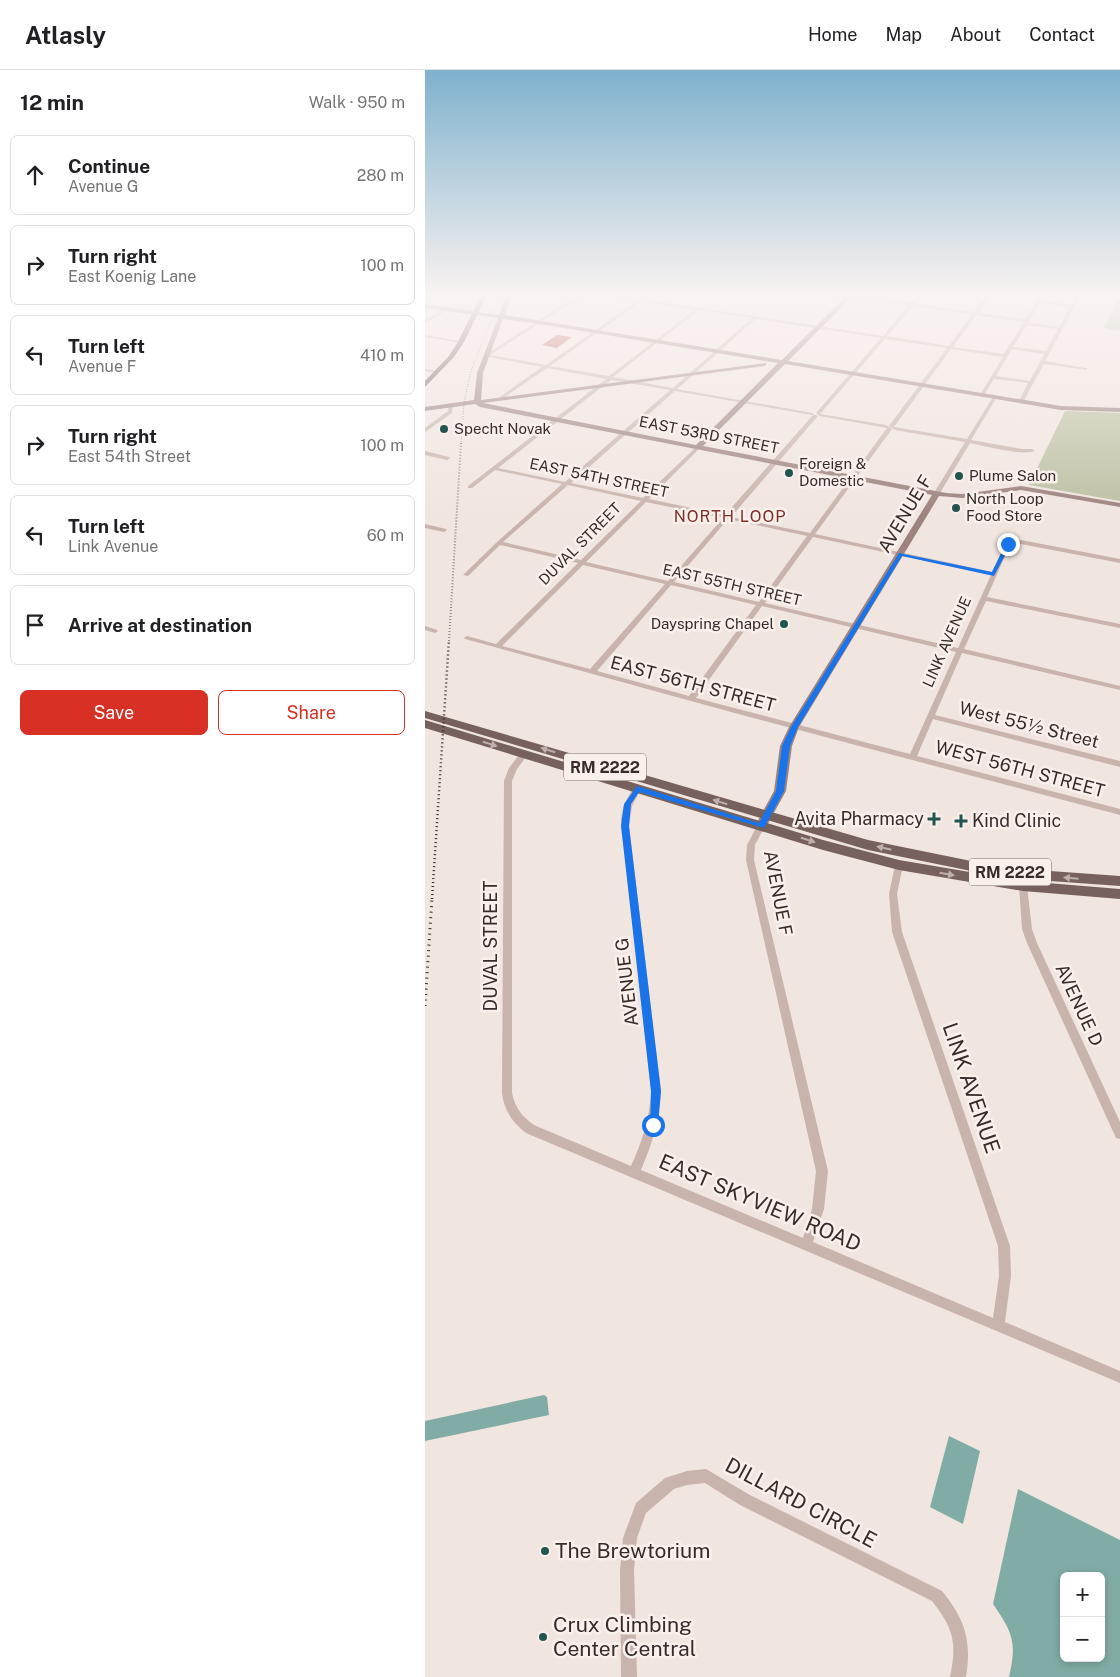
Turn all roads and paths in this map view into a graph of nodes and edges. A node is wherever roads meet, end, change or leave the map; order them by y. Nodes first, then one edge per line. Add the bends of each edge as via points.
1 (440, 368) edge
2 (482, 368) edge
3 (546, 368) edge
4 (553, 368) edge
5 (622, 368) edge
6 (699, 368) edge
7 (734, 368) edge
8 (778, 368) edge
9 (821, 368) edge
10 (857, 368) edge
11 (934, 368) edge
12 (998, 368) edge
13 (1038, 368) edge
14 (1079, 368) edge
15 (1085, 369) dead end
16 (425, 370) edge
17 (436, 372) junction
18 (693, 373) junction
19 (852, 373) junction
20 (993, 376) junction
21 (610, 378) junction
22 (628, 381) junction
23 (1030, 382) junction
24 (425, 384) edge
25 (922, 384) junction
26 (599, 386) junction
27 (674, 390) junction
28 (982, 395) junction
29 (995, 397) junction
30 (502, 398) junction
31 (1021, 401) junction
32 (477, 402) junction
33 (745, 402) junction
34 (451, 405) junction
35 (425, 409) edge
36 (1120, 410) edge
37 (816, 414) junction
38 (555, 420) junction
39 (890, 428) junction
40 (425, 430) edge
41 (625, 433) junction
42 (969, 442) junction
43 (698, 447) junction
44 (1032, 451) dead end
45 (425, 453) edge
46 (447, 458) dead end
47 (775, 462) junction
48 (493, 468) junction
49 (855, 477) junction
50 (567, 484) junction
51 (470, 487) dead end
52 (937, 493) junction
53 (645, 500) junction
54 (1120, 505) edge
55 (728, 517) junction
56 (425, 526) edge
57 (444, 530) dead end
58 (812, 535) junction
59 (499, 543) junction
60 (901, 554) junction
61 (581, 562) junction
62 (1120, 562) edge
63 (994, 574) junction
64 (466, 575) dead end
65 (670, 583) junction
66 (983, 598) junction
67 (761, 604) junction
68 (1120, 626) edge
69 (425, 628) edge
70 (857, 628) junction
71 (435, 631) dead end
72 (467, 638) dead end
73 (497, 647) junction
74 (959, 651) junction
75 (592, 672) junction
76 (1120, 688) edge
77 (691, 699) junction
78 (425, 714) edge
79 (930, 716) junction
80 (425, 724) edge
81 (795, 727) junction
82 (523, 754) junction
83 (912, 758) junction
84 (1120, 764) edge
85 (637, 789) junction
86 (1120, 812) edge
87 (764, 821) junction
88 (900, 859) junction
89 (1120, 881) edge
90 (1023, 886) junction
91 (1120, 894) edge
92 (511, 1112) joint
93 (1120, 1134) edge
94 (634, 1172) junction
95 (807, 1244) junction
96 (998, 1325) junction
97 (1120, 1377) edge
98 (629, 1677) edge
99 (958, 1677) edge

1 - 17 main road
2 - 32 street
3 - 30 street
4 - 21 street
5 - 21 street
6 - 18 street
7 - 18 street
8 - 33 street, DUVAL STREET
9 - 19 street
10 - 19 street
11 - 25 street
12 - 20 street
13 - 23 street
14 - 15 street
16 - 17 street
17 - 24 main road
18 - 22 street
18 - 27 street
19 - 25 street
19 - 37 street
20 - 23 street
20 - 28 street
21 - 22 street
21 - 26 street
22 - 26 street
22 - 27 street
23 - 31 street
25 - 28 street
25 - 39 street
26 - 30 street
26 - 38 street
27 - 33 street
27 - 41 street
28 - 29 street
29 - 31 street
29 - 42 street, AVENUE F
30 - 32 street
31 - 36 street via 1067,408
32 - 34 street
32 - 38 street, EAST 53RD STREET
33 - 37 street
33 - 43 street, DUVAL STREET
34 - 35 street
34 - 40 street via 450,412
37 - 39 street
37 - 47 street
38 - 41 street, EAST 53RD STREET
38 - 48 street
39 - 42 street
39 - 49 street
41 - 43 street, EAST 53RD STREET
41 - 50 street
42 - 44 street
42 - 52 street, AVENUE F
43 - 47 street, EAST 53RD STREET
43 - 53 street, DUVAL STREET
45 - 46 street
47 - 49 street, EAST 53RD STREET
47 - 55 street
48 - 50 street, EAST 54TH STREET
48 - 51 street
49 - 52 street, EAST 53RD STREET
49 - 58 street
50 - 53 street, EAST 54TH STREET
50 - 59 street
52 - 54 street, EAST 53RD STREET via 962,496 1027,488
52 - 60 street, AVENUE F
53 - 55 street, EAST 54TH STREET
53 - 61 street, DUVAL STREET
55 - 58 street, EAST 54TH STREET
55 - 65 street
56 - 57 street
58 - 60 street, EAST 54TH STREET
58 - 67 street
59 - 61 street, EAST 55TH STREET
59 - 64 street
60 - 63 street, EAST 54TH STREET
60 - 70 street, AVENUE F
61 - 65 street, EAST 55TH STREET
61 - 73 street, DUVAL STREET
62 - 63 street, LINK AVENUE via 1013,542 1008,544
63 - 66 street, LINK AVENUE
65 - 67 street, EAST 55TH STREET
65 - 75 street
66 - 68 street
66 - 74 street, LINK AVENUE
67 - 70 street, EAST 55TH STREET
67 - 77 street
69 - 71 street
70 - 74 street, EAST 55TH STREET
70 - 81 street, AVENUE F
72 - 73 street, EAST 56TH STREET
73 - 75 street, EAST 56TH STREET
74 - 76 street, EAST 55TH STREET
74 - 79 street, LINK AVENUE
75 - 77 street, EAST 56TH STREET
77 - 81 street, EAST 56TH STREET
87 -> 78 main road, RM 2222
79 - 83 street, LINK AVENUE
79 - 84 street, West 55½ Street
80 -> 82 main road, RM 2222
81 - 83 street, EAST 56TH STREET
81 - 87 street, AVENUE F via 786,746 780,791
82 - 85 main road, RM 2222
82 - 92 street, DUVAL STREET via 508,781 507,1093
83 - 86 street, WEST 56TH STREET
85 - 87 main road, RM 2222
85 - 94 street, AVENUE G via 627,804 625,826 656,1100 653,1125
87 - 88 main road, RM 2222
87 - 95 street, AVENUE F via 751,845 750,860 821,1171 818,1209
89 -> 88 main road, RM 2222 via 1022,874
88 -> 90 main road, RM 2222
88 - 96 street, LINK AVENUE via 893,894 897,932 1004,1246 1007,1265
90 - 91 main road, RM 2222
90 - 93 street, AVENUE D via 1027,930
92 - 94 street, EAST SKYVIEW ROAD via 530,1129
94 - 95 street, EAST SKYVIEW ROAD
95 - 96 street, EAST SKYVIEW ROAD
96 - 97 street, EAST SKYVIEW ROAD
98 - 99 street, DILLARD CIRCLE via 627,1570 630,1538 641,1508 670,1483 706,1476 745,1500 937,1596 959,1627 963,1655

